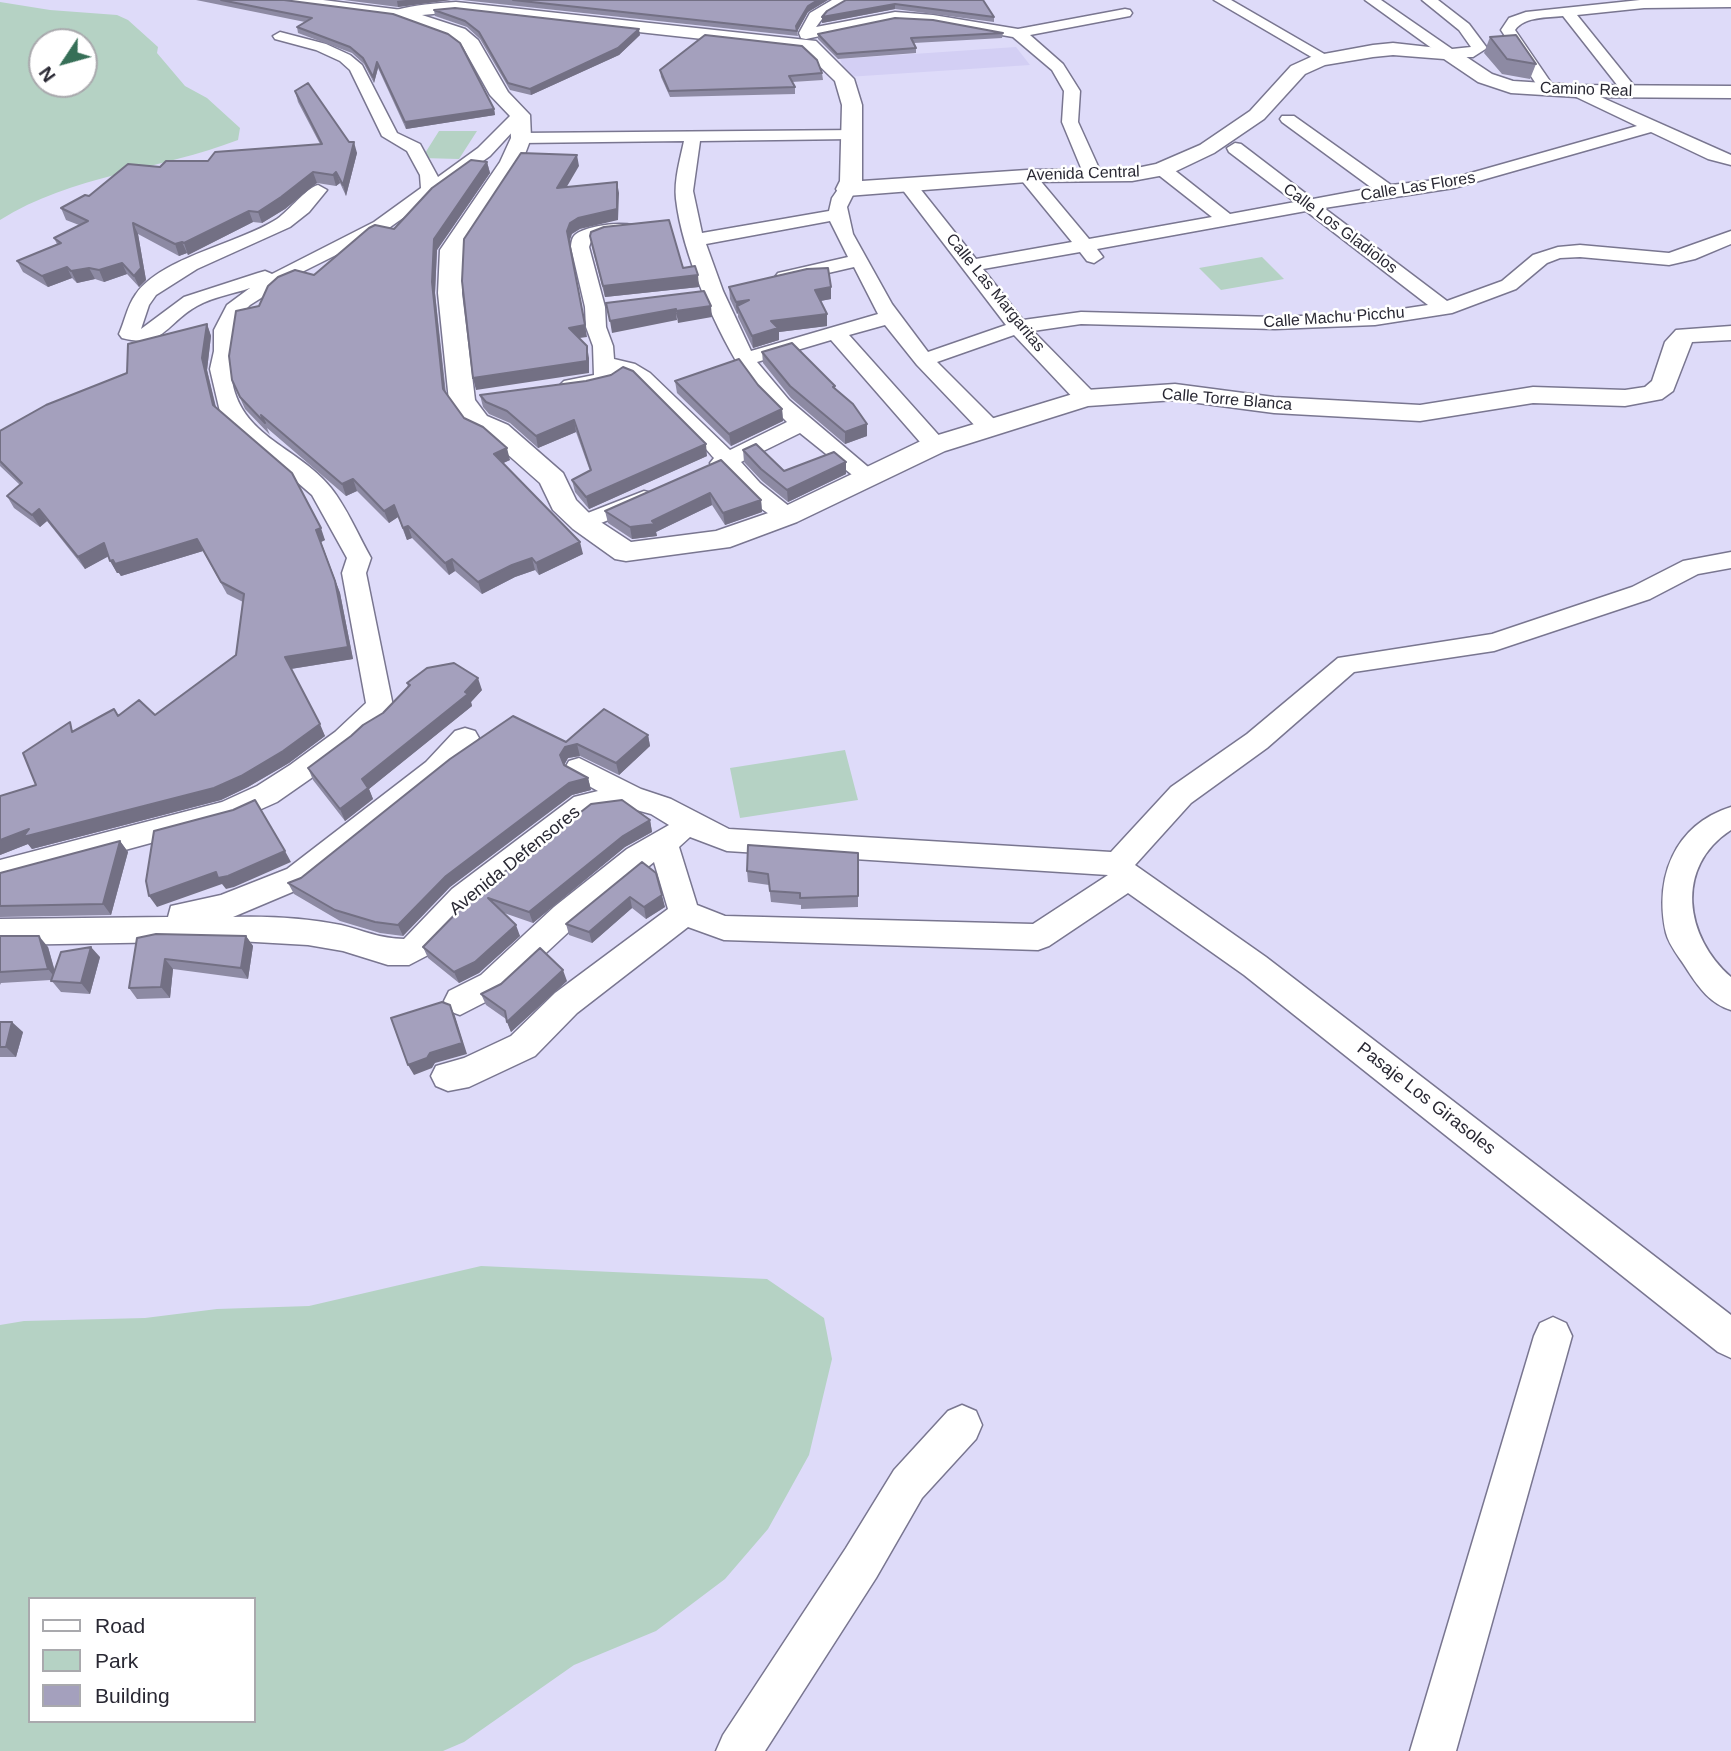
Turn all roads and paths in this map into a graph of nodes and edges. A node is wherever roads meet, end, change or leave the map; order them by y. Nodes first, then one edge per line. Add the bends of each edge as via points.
1 (288, 0) edge
2 (845, 0) edge
3 (1221, 0) edge
4 (1372, 0) edge
5 (1429, 0) edge
6 (1731, 3) edge
7 (1592, 4) edge
8 (1566, 11) junction
9 (1125, 13) dead end
10 (402, 14) junction
11 (1018, 33) junction
12 (280, 36) dead end
13 (808, 39) junction
14 (1449, 54) junction
15 (1325, 59) junction
16 (1548, 90) junction
17 (1577, 91) junction
18 (1631, 92) junction
19 (1731, 92) edge
20 (1288, 119) dead end
21 (519, 120) junction
22 (1654, 127) junction
23 (852, 134) junction
24 (693, 135) junction
25 (1236, 148) dead end
26 (1730, 160) edge
27 (1162, 169) junction
28 (1093, 175) junction
29 (1027, 176) junction
30 (908, 185) junction
31 (430, 188) junction
32 (847, 189) junction
33 (318, 190) edge
34 (1387, 191) junction
35 (1307, 205) junction
36 (836, 215) junction
37 (1227, 219) junction
38 (667, 224) edge
39 (645, 227) edge
40 (693, 230) junction
41 (1731, 237) edge
42 (1084, 244) junction
43 (860, 260) junction
44 (1099, 262) dead end
45 (971, 266) junction
46 (295, 268) junction
47 (768, 281) edge
48 (722, 291) junction
49 (689, 296) edge
50 (1445, 309) junction
51 (890, 317) junction
52 (1018, 327) junction
53 (836, 333) junction
54 (1731, 333) edge
55 (746, 359) junction
56 (924, 360) junction
57 (602, 363) junction
58 (721, 368) edge
59 (683, 382) edge
60 (553, 388) edge
61 (658, 390) junction
62 (488, 397) edge
63 (1086, 398) junction
64 (462, 401) junction
65 (802, 423) junction
66 (988, 426) junction
67 (935, 445) junction
68 (727, 460) junction
69 (696, 474) edge
70 (869, 477) junction
71 (665, 488) edge
72 (787, 516) junction
73 (583, 523) junction
74 (1731, 560) edge
75 (465, 738) dead end
76 (579, 768) dead end
77 (631, 796) junction
78 (1731, 818) edge
79 (690, 822) junction
80 (663, 843) junction
81 (1123, 871) junction
82 (0, 872) edge
83 (684, 914) junction
84 (95, 930) junction
85 (0, 932) edge
86 (1731, 997) edge
87 (460, 1001) dead end
88 (448, 1076) dead end
89 (1553, 1336) dead end
90 (1731, 1339) edge
91 (962, 1425) dead end
92 (739, 1751) edge
93 (1433, 1751) edge

1 - 10 street
2 - 13 street via 812,19
3 - 15 street
4 - 14 street
5 - 14 street via 1464,27 1479,48
6 - 7 street
7 - 8 street
8 - 16 street via 1522,12 1508,30
8 - 18 street
9 - 11 street
10 - 13 street via 456,7
10 - 21 street via 458,33 473,47
11 - 13 street via 895,16
11 - 28 street via 1058,67 1072,91 1070,122
12 - 31 street via 321,47 357,68 390,136 414,148 429,175
13 - 23 street via 844,79 852,105
14 - 15 street, Avenida Central via 1393,50
14 - 16 street, Camino Real via 1498,83
15 - 27 street, Avenida Central via 1298,70 1257,115 1207,149
16 - 17 street, Camino Real
17 - 18 street, Camino Real
17 - 22 street
18 - 19 street, Camino Real
20 - 34 street
21 - 24 street
21 - 31 street via 484,152
21 - 64 street via 510,162 452,250 450,293
22 - 26 street
22 - 34 street, Calle Las Flores via 1454,183
23 - 24 street
23 - 32 street
24 - 40 street via 685,184
25 - 35 street, Calle Los Gladiolos
27 - 28 street, Avenida Central
27 - 37 street
28 - 29 street, Avenida Central
29 - 30 street, Avenida Central
29 - 42 street
30 - 32 street, Avenida Central
30 - 45 street, Calle Las Margaritas
31 - 46 street via 380,226
32 - 36 street via 837,199
33 - 46 street via 298,214 149,291 138,304 129,334 146,336 191,301
34 - 35 street, Calle Las Flores
35 - 37 street, Calle Las Flores
35 - 50 street, Calle Los Gladiolos
36 - 40 street
36 - 43 street
37 - 42 street, Calle Las Flores
38 - 40 street
39 - 57 street via 582,238 580,247 601,306 596,327 603,346
40 - 48 street
41 - 50 street, Calle Machu Picchu via 1669,259 1558,253 1540,259 1508,285
42 - 44 street
42 - 45 street
43 - 47 street
43 - 51 street
45 - 52 street, Calle Las Margaritas
46 - 82 street via 234,309 224,330 222,382 232,416 322,492 359,558 354,573 380,706 345,739 267,794 229,811
48 - 49 street
48 - 55 street
50 - 52 street, Calle Machu Picchu via 1298,323 1081,318
51 - 53 street
51 - 56 street
52 - 56 street, Calle Machu Picchu
52 - 63 street, Calle Las Margaritas
53 - 55 street
53 - 67 street
54 - 63 street, Calle Torre Blanca via 1685,334 1664,385 1653,393 1625,398 1533,395 1420,413 1274,405 1175,392
55 - 58 street
55 - 65 street via 757,378
56 - 66 street
57 - 60 street via 605,380
57 - 61 street via 628,368
59 - 61 street
61 - 68 street
62 - 64 street
63 - 66 street, Calle Torre Blanca
64 - 73 street via 478,422 498,431 553,479 563,505
65 - 68 street
65 - 70 street
66 - 67 street, Calle Torre Blanca
67 - 70 street, Calle Torre Blanca
68 - 69 street
68 - 72 street
70 - 72 street, Calle Torre Blanca
71 - 73 street
72 - 73 street, Calle Torre Blanca via 720,540 626,552
74 - 81 street via 1692,566 1640,593 1494,642 1347,664 1257,741 1181,795
75 - 84 street via 436,769 298,877 225,907
76 - 77 street
77 - 79 street, Avenida Defensores via 652,801
77 - 84 street, Avenida Defensores via 584,805 463,898 409,952 388,952 308,932
78 - 86 street via 1691,848 1676,887 1682,935 1711,979
79 - 80 street
79 - 81 street, Avenida Defensores via 703,833 727,840 1090,861
80 - 83 street
80 - 87 street via 606,882 492,984
81 - 83 street via 1038,937 724,928
81 - 90 street, Pasaje Los Girasoles via 1255,966
83 - 88 street via 566,1003 523,1046 469,1072
84 - 85 street, Avenida Defensores
89 - 93 street
91 - 92 street via 908,1484

